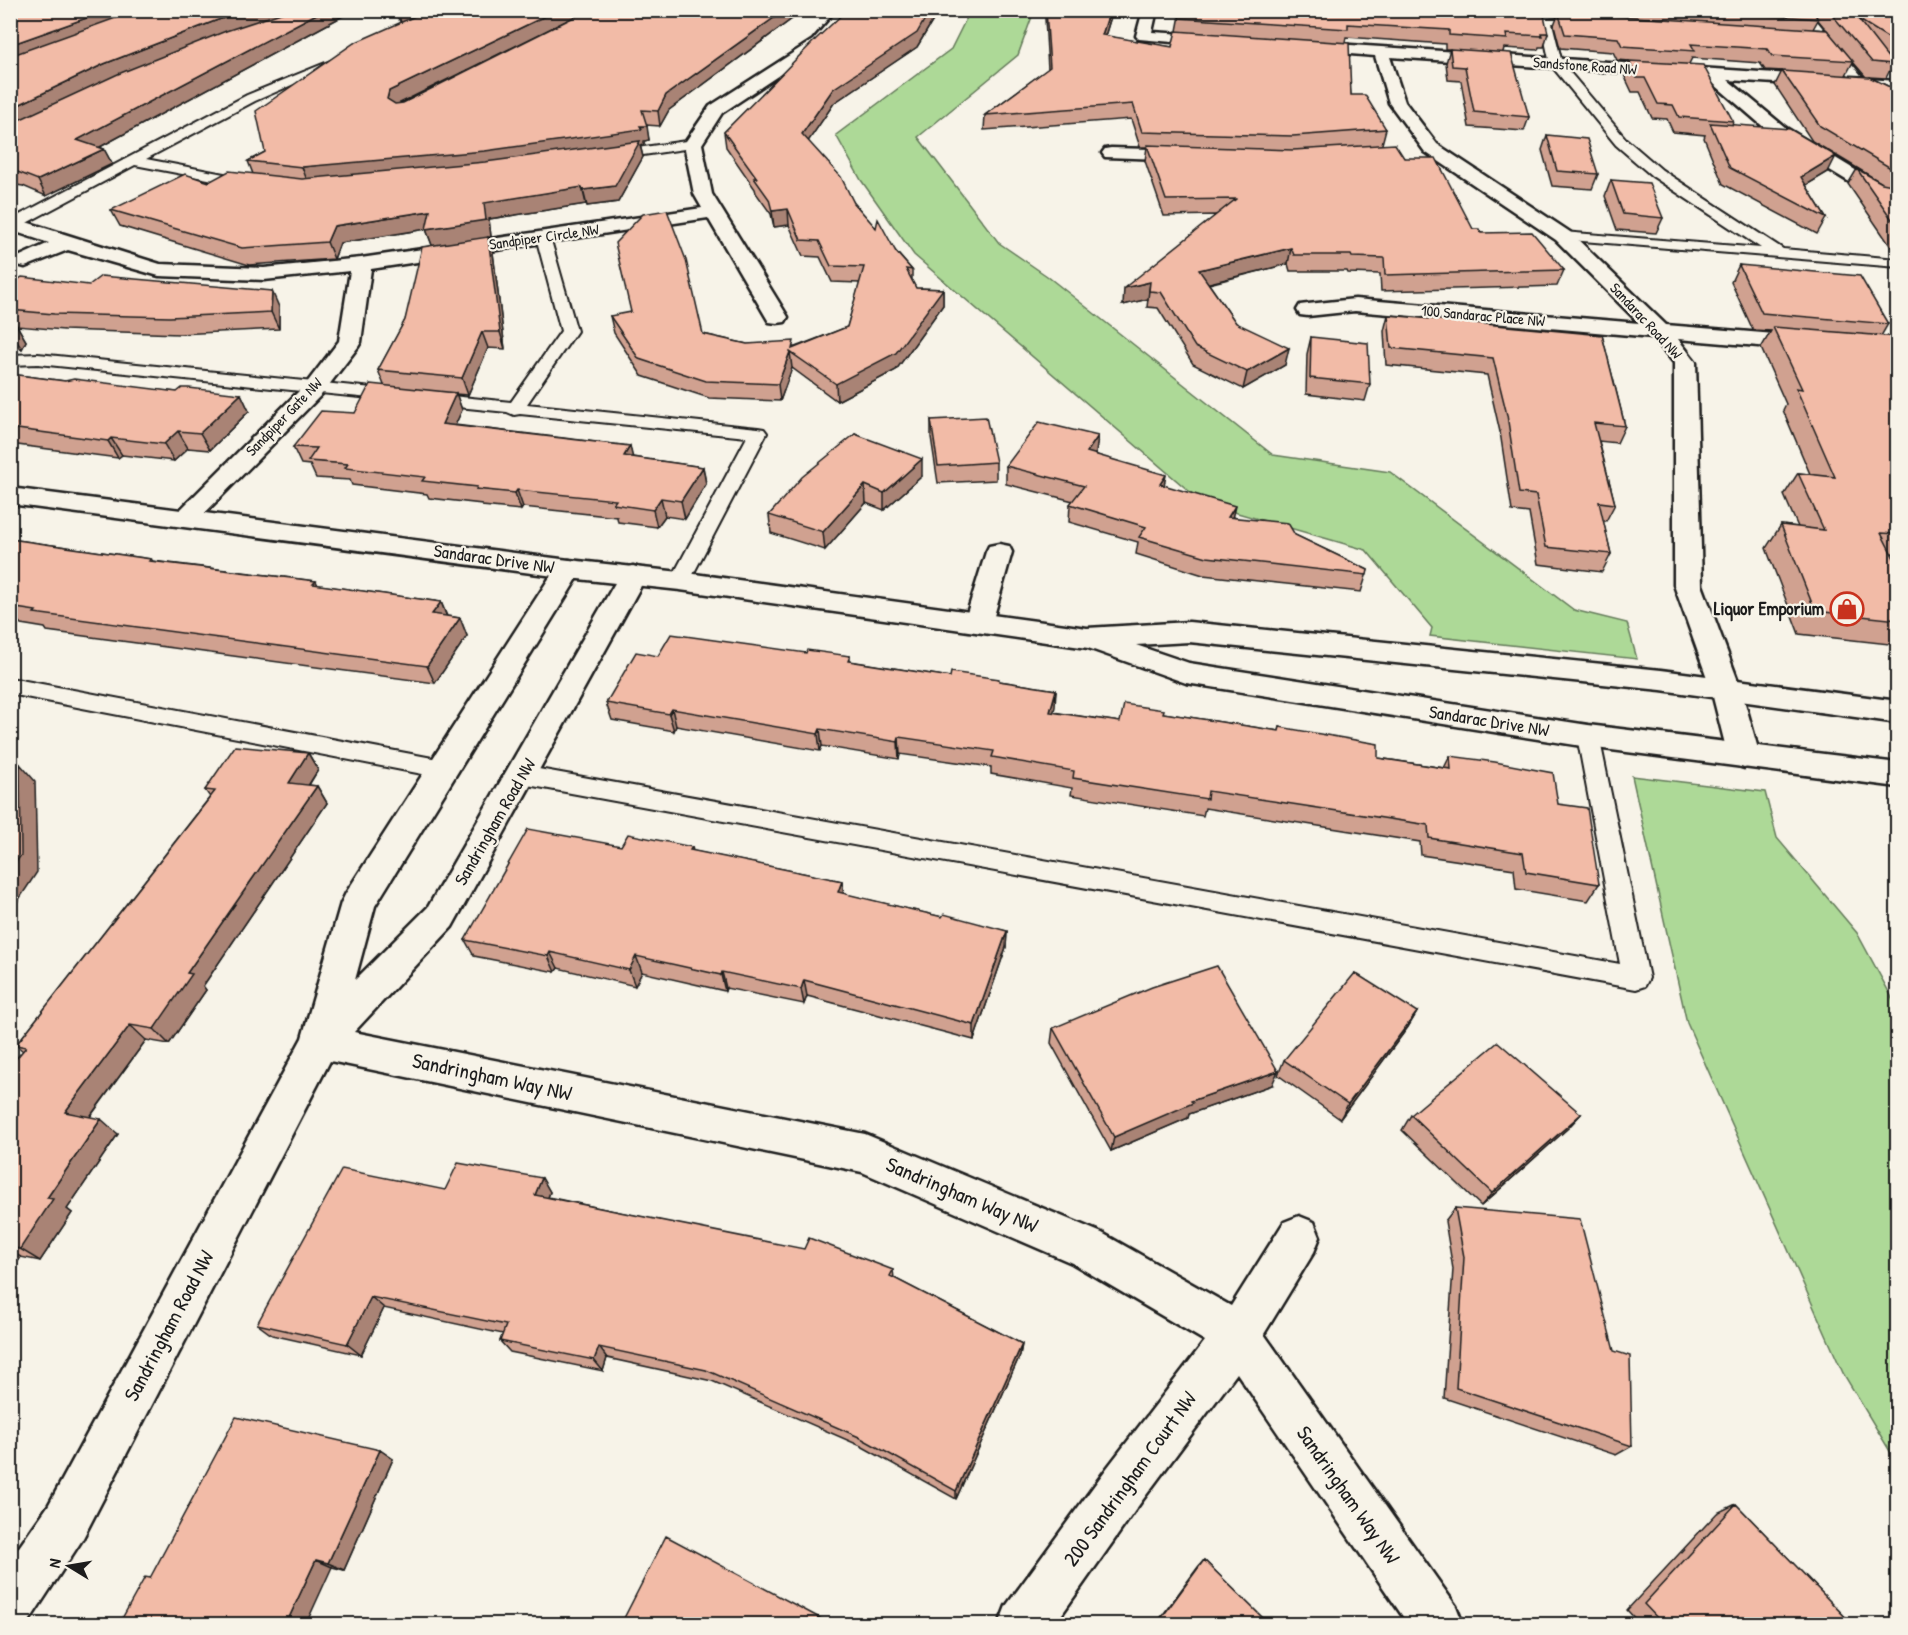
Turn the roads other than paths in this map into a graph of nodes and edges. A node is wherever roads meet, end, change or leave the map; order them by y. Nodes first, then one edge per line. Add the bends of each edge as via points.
1 (847, 10) edge
2 (1150, 10) edge
3 (1802, 10) edge
4 (1545, 15) edge
5 (1500, 16) edge
6 (1604, 24) edge
7 (1227, 42) edge
8 (1286, 46) edge
9 (358, 52) edge
10 (1381, 52) junction
11 (1556, 64) junction
12 (1712, 74) junction
13 (1861, 84) junction
14 (1898, 86) edge
15 (1898, 105) edge
16 (693, 144) junction
17 (1431, 148) junction
18 (1408, 150) dead end
19 (1111, 153) dead end
20 (1206, 156) edge
21 (590, 158) edge
22 (131, 160) junction
23 (261, 184) edge
24 (1898, 194) edge
25 (711, 212) junction
26 (12, 224) edge
27 (1563, 236) junction
28 (543, 237) junction
29 (67, 243) junction
30 (1778, 252) junction
31 (25, 261) dead end
32 (1898, 263) edge
33 (361, 264) junction
34 (1308, 310) dead end
35 (777, 317) dead end
36 (1659, 330) junction
37 (1898, 351) edge
38 (10, 360) edge
39 (314, 389) junction
40 (513, 410) junction
41 (10, 496) edge
42 (185, 518) junction
43 (999, 552) dead end
44 (569, 569) junction
45 (633, 575) junction
46 (680, 581) junction
47 (978, 623) junction
48 (1087, 638) junction
49 (10, 686) edge
50 (1726, 689) junction
51 (1898, 711) edge
52 (1588, 736) junction
53 (1743, 756) junction
54 (443, 769) junction
55 (522, 775) junction
56 (1898, 775) edge
57 (320, 1042) junction
58 (1299, 1237) dead end
59 (1238, 1335) junction
60 (10, 1605) edge
61 (1024, 1624) edge
62 (1438, 1624) edge

1 - 16 street via 818,43 716,110
2 - 7 street via 1144,36
3 - 13 lane via 1819,38
4 - 5 lane
4 - 6 lane
4 - 11 lane
8 - 10 street, Sandstone Road NW
9 - 22 lane via 251,98
10 - 11 street, Sandstone Road NW
10 - 17 street, Sandarac Road NW via 1397,103
11 - 12 street, Sandstone Road NW
11 - 30 lane via 1621,142 1657,173
12 - 13 street, Sandstone Road NW
12 - 24 street via 1780,132 1881,193
13 - 14 street, Sandstone Road NW
13 - 15 lane
16 - 21 lane
16 - 25 street via 703,194
17 - 18 street
17 - 27 street, Sandarac Road NW
19 - 20 street
22 - 23 lane
22 - 26 lane
25 - 28 street, Sandpiper Circle NW
25 - 35 street
26 - 29 street, Sandpiper Circle NW
27 - 30 lane
27 - 36 street, Sandarac Road NW
28 - 33 street, Sandpiper Circle NW
28 - 40 lane via 569,331
29 - 31 street
29 - 33 street, Sandpiper Circle NW via 159,270 264,274
30 - 32 lane
33 - 39 street, Sandpiper Gate NW via 350,342
34 - 36 street, 100 Sandarac Place NW via 1355,305
36 - 37 street, 100 Sandarac Place NW
36 - 50 street, Sandarac Road NW via 1685,362 1688,585
38 - 39 lane via 38,359
39 - 40 lane
39 - 42 street, Sandpiper Gate NW
40 - 46 lane via 758,433
41 - 42 street, Sandarac Drive NW
42 - 44 street, Sandarac Drive NW
43 - 47 street
44 - 45 street, Sandarac Drive NW
44 - 54 street, Sandringham Road NW
45 - 46 street, Sandarac Drive NW
45 - 55 street, Sandringham Road NW
46 - 47 street, Sandarac Drive NW
47 - 48 street, Sandarac Drive NW
48 - 50 street, Sandarac Drive NW via 1189,632
48 - 52 street, Sandarac Drive NW via 1186,673
49 - 54 lane
50 - 51 street, Sandarac Drive NW
50 - 53 street, Sandarac Road NW
52 - 53 street, Sandarac Drive NW
52 - 55 lane via 1636,978
53 - 56 street, Sandarac Drive NW
54 - 57 street, Sandringham Road NW via 358,903
55 - 57 street, Sandringham Road NW via 440,916
57 - 59 street, Sandringham Way NW via 865,1153 1088,1248
57 - 60 street, Sandringham Road NW via 65,1523
58 - 59 street, 200 Sandringham Court NW
59 - 61 street, 200 Sandringham Court NW
59 - 62 street, Sandringham Way NW

